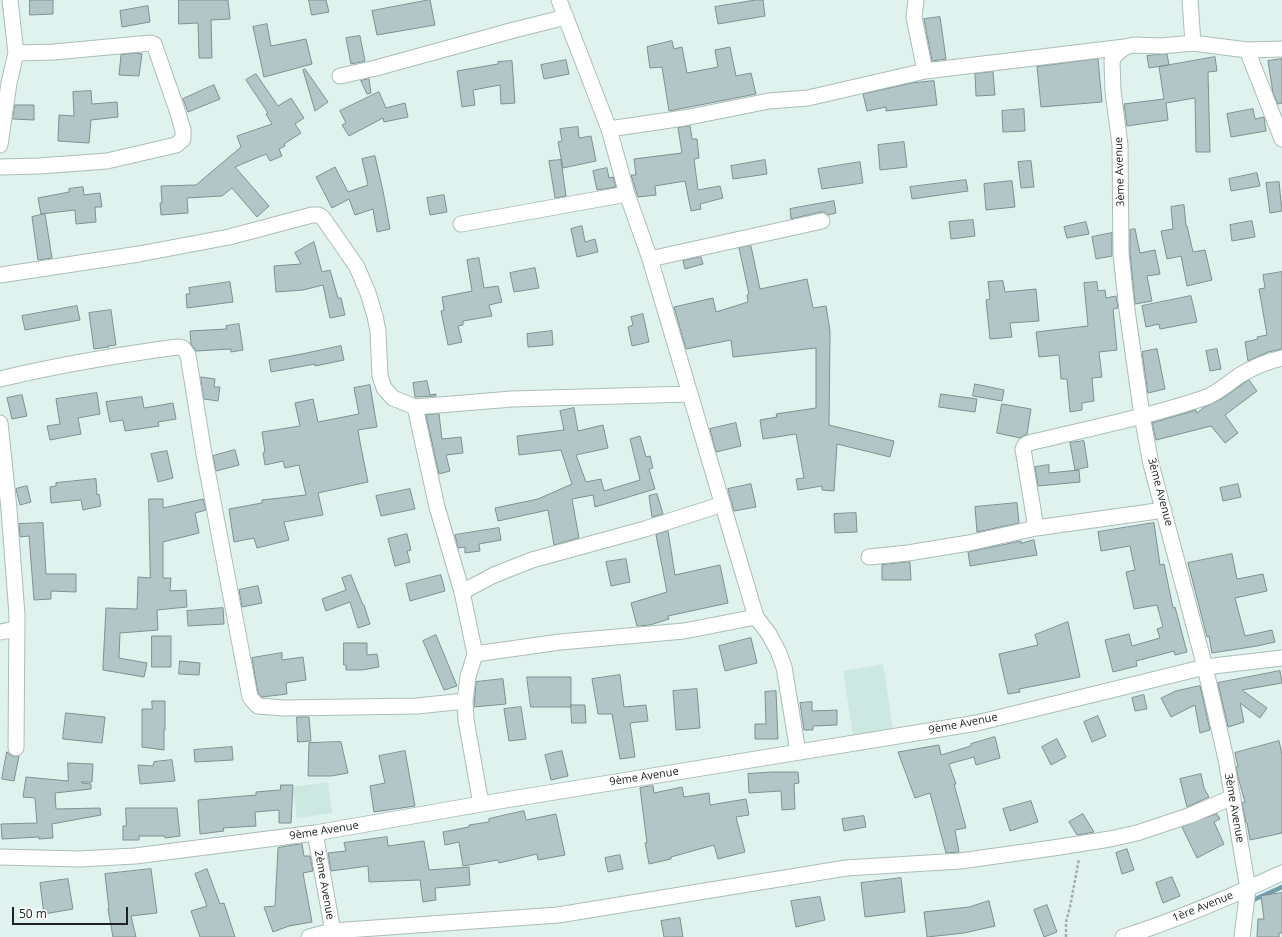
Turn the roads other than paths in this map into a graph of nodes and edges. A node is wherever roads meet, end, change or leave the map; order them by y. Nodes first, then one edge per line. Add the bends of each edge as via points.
1 (10, 0) edge
2 (559, 0) edge
3 (916, 0) edge
4 (1190, 0) edge
5 (566, 17) junction
6 (1193, 44) junction
7 (1125, 47) junction
8 (1282, 49) edge
9 (1247, 50) junction
10 (16, 53) junction
11 (925, 71) junction
12 (340, 76) dead end
13 (609, 129) junction
14 (1282, 138) edge
15 (0, 145) edge
16 (0, 167) edge
17 (627, 194) junction
18 (822, 222) dead end
19 (461, 224) dead end
20 (650, 259) junction
21 (0, 275) edge
22 (1282, 358) edge
23 (0, 379) edge
24 (690, 394) junction
25 (415, 407) junction
26 (1142, 416) junction
27 (0, 423) edge
28 (723, 504) junction
29 (1164, 510) junction
30 (1036, 528) junction
31 (869, 557) dead end
32 (462, 592) junction
33 (756, 617) junction
34 (17, 629) junction
35 (0, 632) edge
36 (475, 654) junction
37 (1282, 658) edge
38 (1205, 667) junction
39 (465, 701) junction
40 (16, 748) dead end
41 (798, 752) junction
42 (1233, 797) junction
43 (481, 804) junction
44 (315, 834) junction
45 (0, 857) edge
46 (1282, 873) edge
47 (1248, 889) junction
48 (333, 934) edge
49 (309, 937) edge
50 (1123, 937) edge
51 (1242, 937) edge

1 - 10 street
2 - 5 street
3 - 11 street via 914,17
4 - 6 street
5 - 12 street
5 - 13 street
6 - 7 street
6 - 9 street
7 - 11 street
7 - 26 street, 3ème Avenue via 1112,61 1113,90 1120,145 1121,254
8 - 9 street
9 - 14 street
10 - 15 street
10 - 16 street via 154,44 176,107 183,138 176,145 107,161
11 - 13 street via 808,98 769,101 684,118
13 - 17 street
17 - 19 street
17 - 20 street
18 - 20 street
20 - 24 street
21 - 25 street via 139,254 229,237 319,215 357,267 368,293 378,331 380,376 384,388 393,398
22 - 26 street via 1240,375 1205,398
23 - 39 street via 30,371 131,353 183,348 188,355 250,697 258,706 299,708 417,706
24 - 25 street via 512,399
24 - 28 street
25 - 32 street via 437,507
26 - 29 street, 3ème Avenue
26 - 30 street via 1024,445
27 - 34 street
28 - 32 street via 645,529 532,560 494,575
28 - 33 street
29 - 30 street
29 - 38 street, 3ème Avenue
30 - 31 street via 938,548
32 - 36 street
33 - 36 street via 684,631 560,642
33 - 41 street via 769,634 784,667
34 - 35 street
34 - 40 street
36 - 39 street via 468,677
37 - 38 street, 9ème Avenue
38 - 41 street, 9ème Avenue via 977,723
38 - 42 street, 3ème Avenue
39 - 43 street
41 - 43 street, 9ème Avenue
42 - 47 street, 3ème Avenue
42 - 48 street via 1191,815 1110,839 960,861 846,868 558,915
43 - 44 street, 9ème Avenue
44 - 45 street, 9ème Avenue via 135,856
44 - 48 street, 2ème Avenue
46 - 47 street, 1ère Avenue
47 - 50 street, 1ère Avenue via 1159,926
47 - 51 street, 3ème Avenue
48 - 49 street

